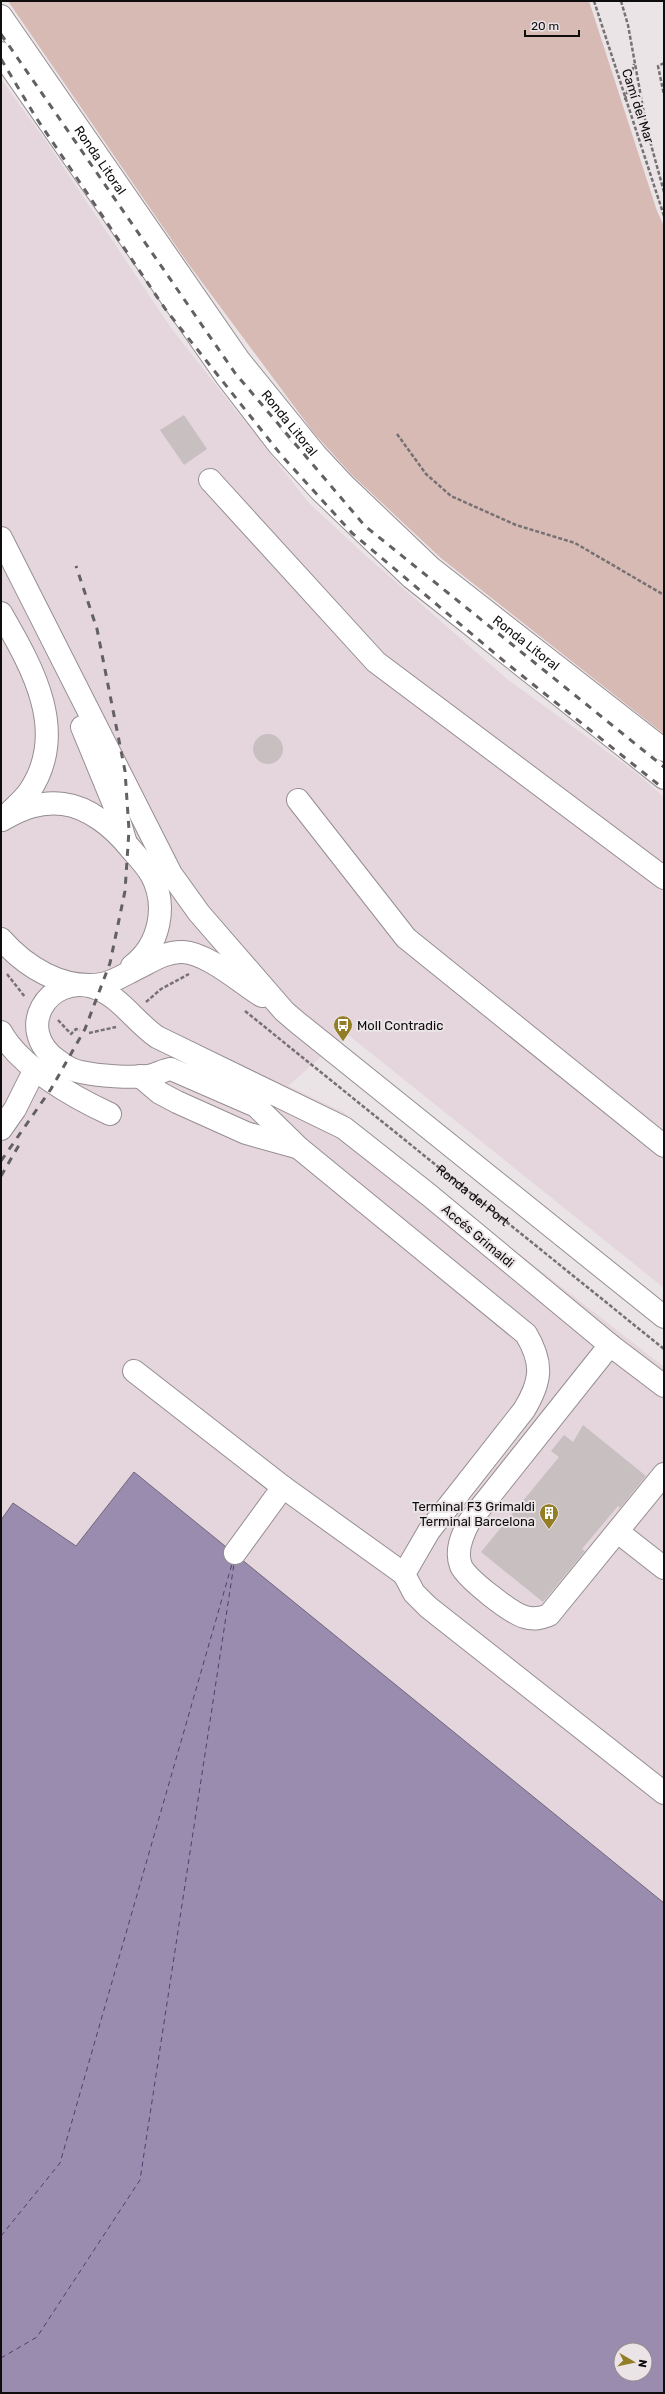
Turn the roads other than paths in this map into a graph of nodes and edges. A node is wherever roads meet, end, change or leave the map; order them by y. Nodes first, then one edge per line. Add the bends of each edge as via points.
1 (1, 16) edge
2 (1, 53) edge
3 (210, 480) dead end
4 (1, 538) edge
5 (17, 571) junction
6 (1, 613) edge
7 (664, 750) edge
8 (664, 778) edge
9 (298, 800) dead end
10 (2, 821) edge
11 (126, 842) junction
12 (150, 873) junction
13 (664, 878) edge
14 (1, 939) edge
15 (233, 952) junction
16 (119, 977) junction
17 (77, 984) junction
18 (284, 1010) junction
19 (1, 1032) edge
20 (35, 1068) junction
21 (140, 1076) junction
22 (110, 1114) dead end
23 (1, 1129) edge
24 (664, 1146) edge
25 (299, 1148) junction
26 (664, 1317) edge
27 (610, 1345) junction
28 (134, 1371) dead end
29 (664, 1386) edge
30 (664, 1474) edge
31 (283, 1487) junction
32 (618, 1532) junction
33 (235, 1553) dead end
34 (664, 1568) edge
35 (404, 1574) junction
36 (664, 1794) edge

1 - 7 main road, Ronda Litoral via 239,360 316,455 431,568
2 - 8 main road, Ronda Litoral via 226,376 279,444 320,490 412,578
3 - 13 main road via 376,662
4 - 5 main road
5 - 11 main road via 53,668 115,807
5 - 15 main road via 64,659 163,860 199,913
6 - 10 main road via 37,680 42,697 46,734 35,781 28,793
9 - 24 main road via 406,938
10 - 11 main road via 34,805 64,804 93,815
11 - 12 main road
12 - 15 main road via 184,917
12 - 16 main road via 160,897 157,930 146,952
14 - 17 main road via 18,957 35,969
15 - 18 main road
16 - 17 main road via 103,984
16 - 18 main road via 167,954 191,953
17 - 21 main road via 55,992 44,1005 36,1026 40,1042 50,1055 73,1070
17 - 27 main road, Accés Grimaldi via 101,990 114,998 144,1028 157,1037 344,1128
18 - 26 main road, Ronda del Port
19 - 20 main road via 23,1059
20 - 22 main road via 55,1083
20 - 23 main road via 15,1108
21 - 25 main road via 165,1096 246,1133
21 - 25 main road via 171,1069 256,1106
25 - 35 main road via 526,1334 536,1350 539,1371 535,1391 524,1410 429,1531
27 - 29 main road, Accés Grimaldi
27 - 32 main road via 469,1522 461,1536 461,1566 469,1576 515,1612 538,1619 557,1609
28 - 31 main road
30 - 32 main road
31 - 33 main road
31 - 35 main road
32 - 34 main road
35 - 36 main road via 414,1593 428,1607

